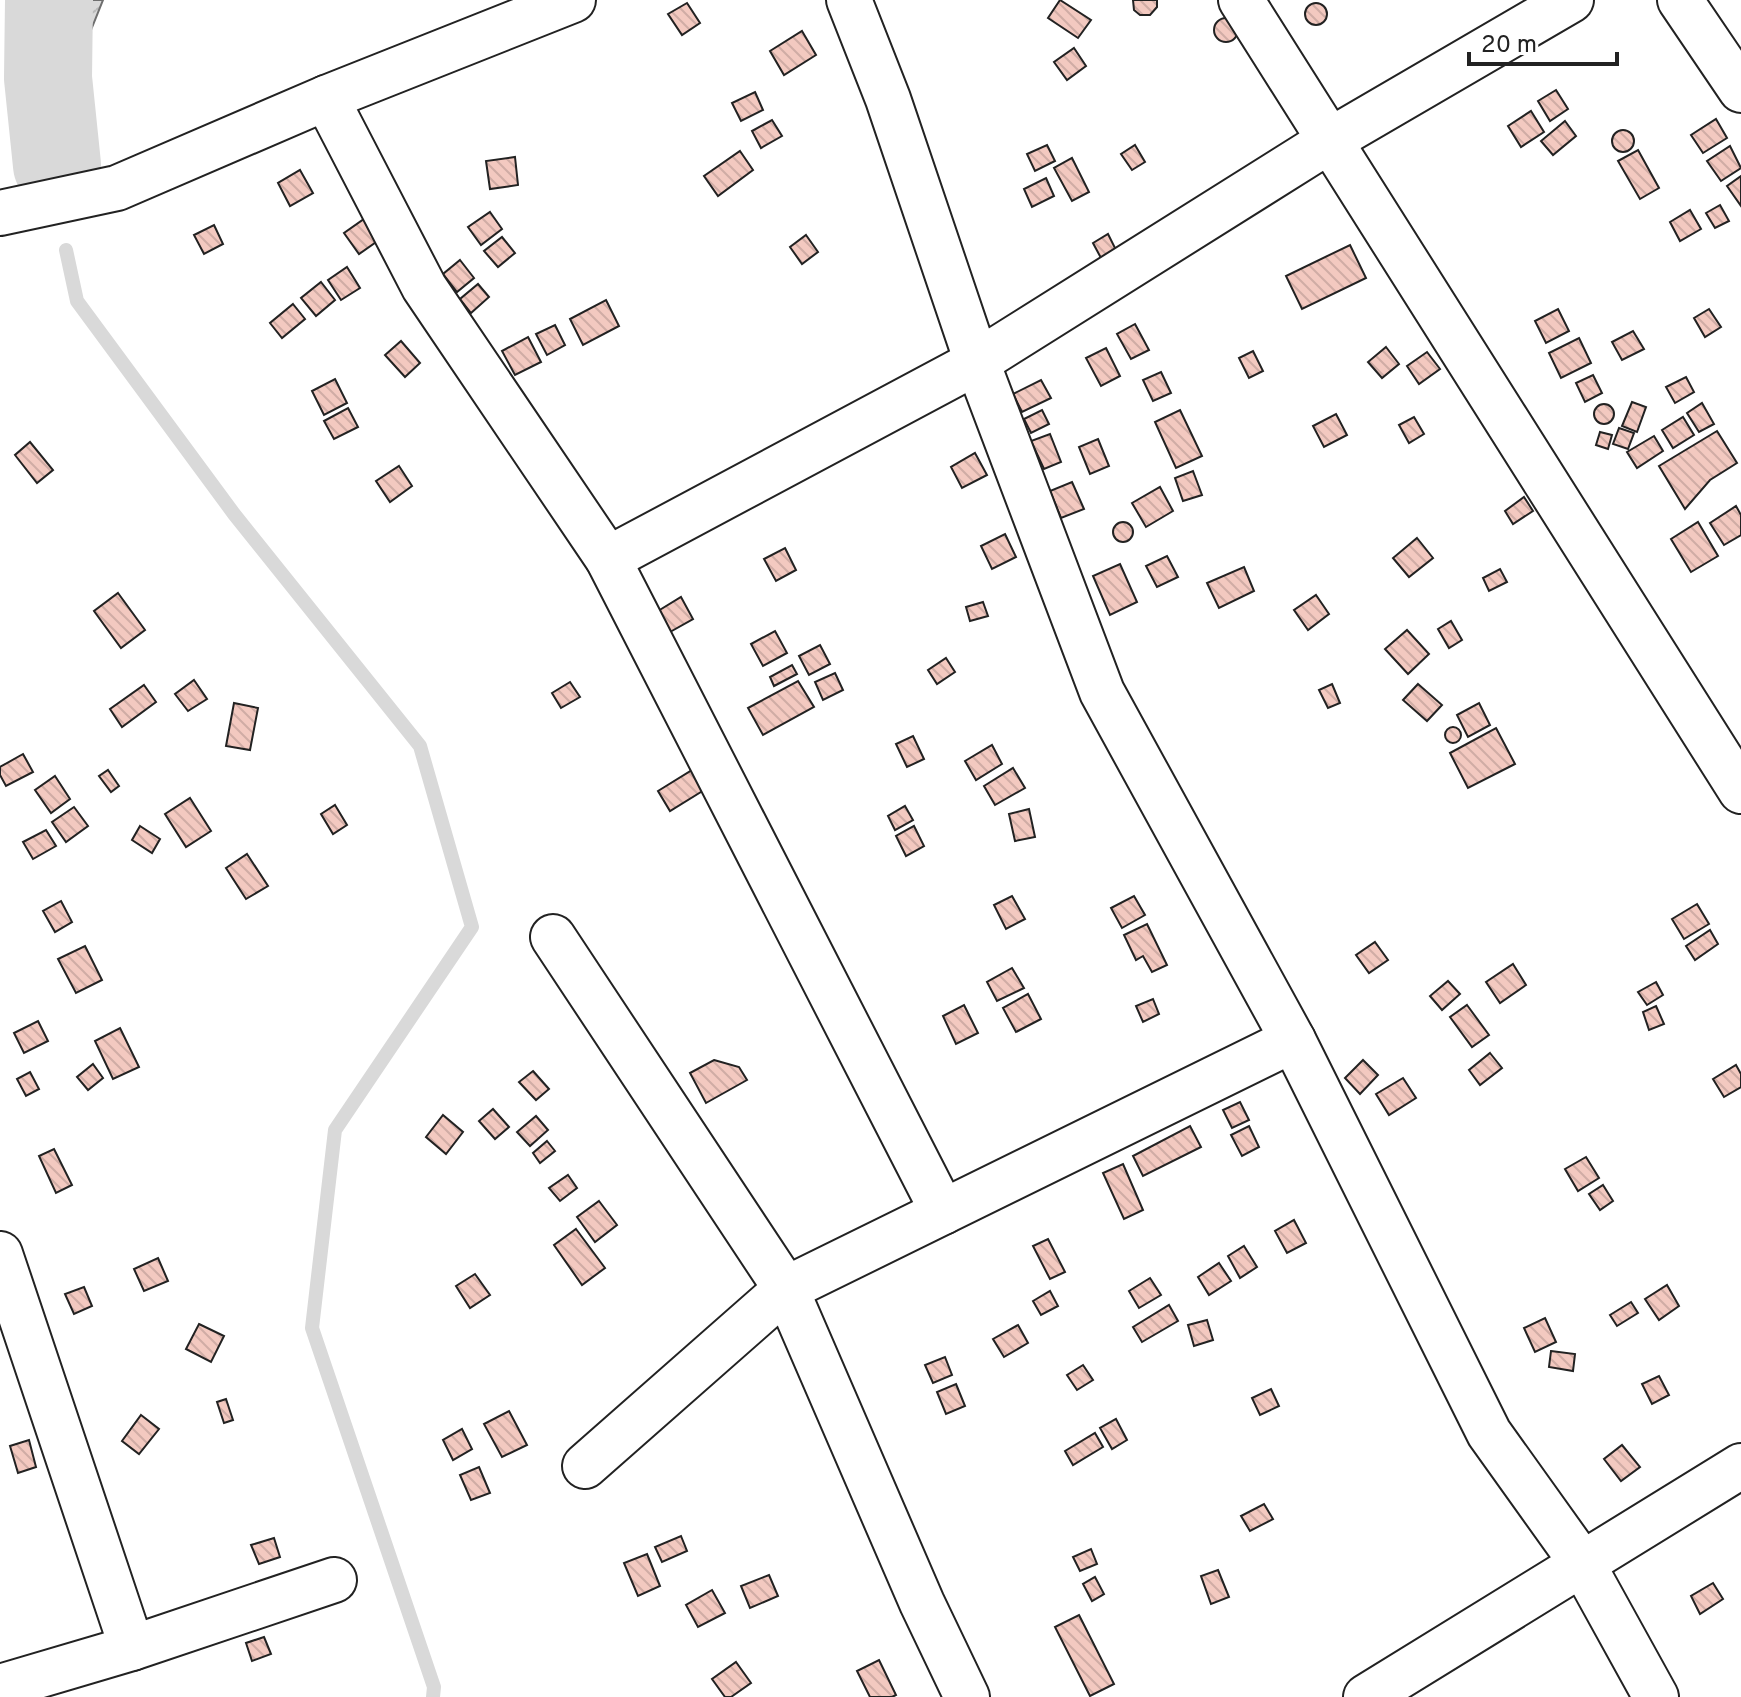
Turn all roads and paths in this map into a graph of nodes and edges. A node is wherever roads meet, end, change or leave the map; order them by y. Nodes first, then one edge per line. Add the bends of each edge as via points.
1 (573, 0) edge
2 (849, 0) edge
3 (1241, 0) edge
4 (1571, 0) edge
5 (1680, 0) edge
6 (1741, 90) edge
7 (326, 98) junction
8 (1329, 141) junction
9 (0, 213) edge
10 (977, 362) junction
11 (608, 559) junction
12 (1741, 791) edge
13 (553, 937) dead end
14 (1293, 1040) junction
15 (943, 1212) junction
16 (0, 1254) edge
17 (786, 1289) junction
18 (585, 1466) dead end
19 (1741, 1466) edge
20 (1582, 1563) junction
21 (334, 1580) dead end
22 (132, 1648) junction
23 (0, 1687) edge
24 (967, 1697) edge
25 (1366, 1697) edge
26 (1656, 1697) edge

1 - 7 street
2 - 10 street
3 - 8 street
4 - 8 street
5 - 6 street
7 - 9 street via 117,188
7 - 11 street via 424,287
8 - 10 street
8 - 12 street
10 - 11 street
10 - 14 street via 1102,692
11 - 15 street
13 - 17 street
14 - 15 street
14 - 20 street via 1489,1433
15 - 17 street
16 - 22 street
17 - 18 street
17 - 24 street
19 - 20 street
20 - 25 street
20 - 26 street
21 - 22 street
22 - 23 street

